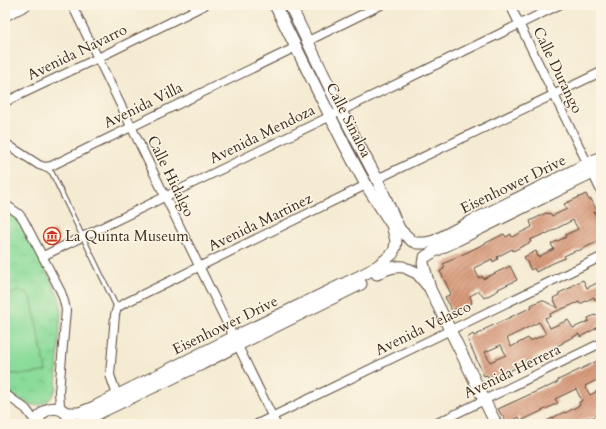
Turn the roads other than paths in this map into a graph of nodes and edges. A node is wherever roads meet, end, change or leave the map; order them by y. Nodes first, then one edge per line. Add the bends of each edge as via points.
1 (25, 5) edge
2 (72, 5) edge
3 (205, 5) edge
4 (275, 5) edge
5 (290, 5) edge
6 (381, 5) edge
7 (510, 5) edge
8 (559, 5) edge
9 (5, 15) edge
10 (520, 24) junction
11 (308, 41) junction
12 (296, 47) junction
13 (98, 58) junction
14 (601, 72) edge
15 (554, 94) junction
16 (5, 102) edge
17 (341, 111) junction
18 (330, 116) junction
19 (131, 127) junction
20 (5, 143) edge
21 (601, 157) edge
22 (45, 167) junction
23 (594, 168) edge
24 (377, 179) junction
25 (366, 185) junction
26 (601, 191) edge
27 (166, 196) junction
28 (5, 204) edge
29 (83, 237) junction
30 (414, 242) junction
31 (394, 251) junction
32 (43, 256) junction
33 (601, 257) edge
34 (424, 260) junction
35 (200, 267) junction
36 (406, 268) junction
37 (430, 289) junction
38 (117, 308) junction
39 (450, 330) junction
40 (236, 341) junction
41 (601, 343) edge
42 (5, 394) edge
43 (117, 395) junction
44 (484, 400) junction
45 (64, 411) junction
46 (274, 420) edge
47 (37, 424) edge
48 (71, 424) edge
49 (80, 424) edge
50 (257, 424) edge
51 (435, 424) edge
52 (496, 424) edge

1 - 9 main road
2 - 13 street, Calle Hidalgo
3 - 13 street, Avenida Navarro
4 - 12 main road, Calle Sinaloa
5 - 11 main road, Calle Sinaloa
6 - 11 street
7 - 10 street, Calle Durango
8 - 10 street, Avenida Mendoza
10 - 15 street, Calle Durango
10 - 17 street, Avenida Mendoza
11 - 17 main road, Calle Sinaloa
12 - 18 main road, Calle Sinaloa
12 - 19 street, Avenida Villa
13 - 16 street, Avenida Navarro
13 - 19 street, Calle Hidalgo
14 - 15 street
15 - 23 street, Calle Durango
15 - 24 street
17 - 18 street, Avenida Mendoza
17 - 24 main road, Calle Sinaloa
18 - 25 main road, Calle Sinaloa
18 - 27 street, Avenida Mendoza
19 - 22 street, Avenida Villa
19 - 27 street, Calle Hidalgo
20 - 22 street
21 - 23 main road, Eisenhower Drive
22 - 29 lane via 52,173
23 - 26 street, Calle Durango
23 - 30 main road, Eisenhower Drive via 470,222 434,241
23 - 34 main road, Eisenhower Drive
24 - 30 main road, Calle Sinaloa via 400,230
25 - 31 main road, Calle Sinaloa via 392,225 396,241
25 - 35 street, Avenida Martinez
27 - 29 street, Avenida Mendoza
27 - 35 street, Calle Hidalgo
28 - 32 street via 23,219
29 - 32 street, Avenida Mendoza
29 - 38 lane
30 - 31 main road via 403,242
30 - 34 main road via 422,249
31 - 36 main road via 397,262
31 - 40 main road, Eisenhower Drive via 378,266
32 - 45 street via 61,292 66,310 60,384 60,399
33 - 39 street, Avenida Velasco
34 - 36 main road via 416,268
34 - 37 main road
35 - 38 street, Avenida Martinez
35 - 40 street, Calle Hidalgo
36 - 37 main road via 417,273
36 - 40 main road, Eisenhower Drive via 396,266 383,270 357,287
37 - 39 main road
38 - 43 street via 110,375
39 - 44 main road
39 - 46 street, Avenida Velasco
40 - 43 main road, Eisenhower Drive
40 - 46 street, Calle Hidalgo
40 - 49 main road, Eisenhower Drive via 202,364
41 - 44 street, Avenida Herrera
42 - 47 street via 26,409
43 - 45 main road, Eisenhower Drive via 87,411 74,414
44 - 51 street, Avenida Herrera
44 - 52 main road
45 - 47 main road, Eisenhower Drive via 52,408 43,412
45 - 48 main road
46 - 50 street, Avenida Velasco

